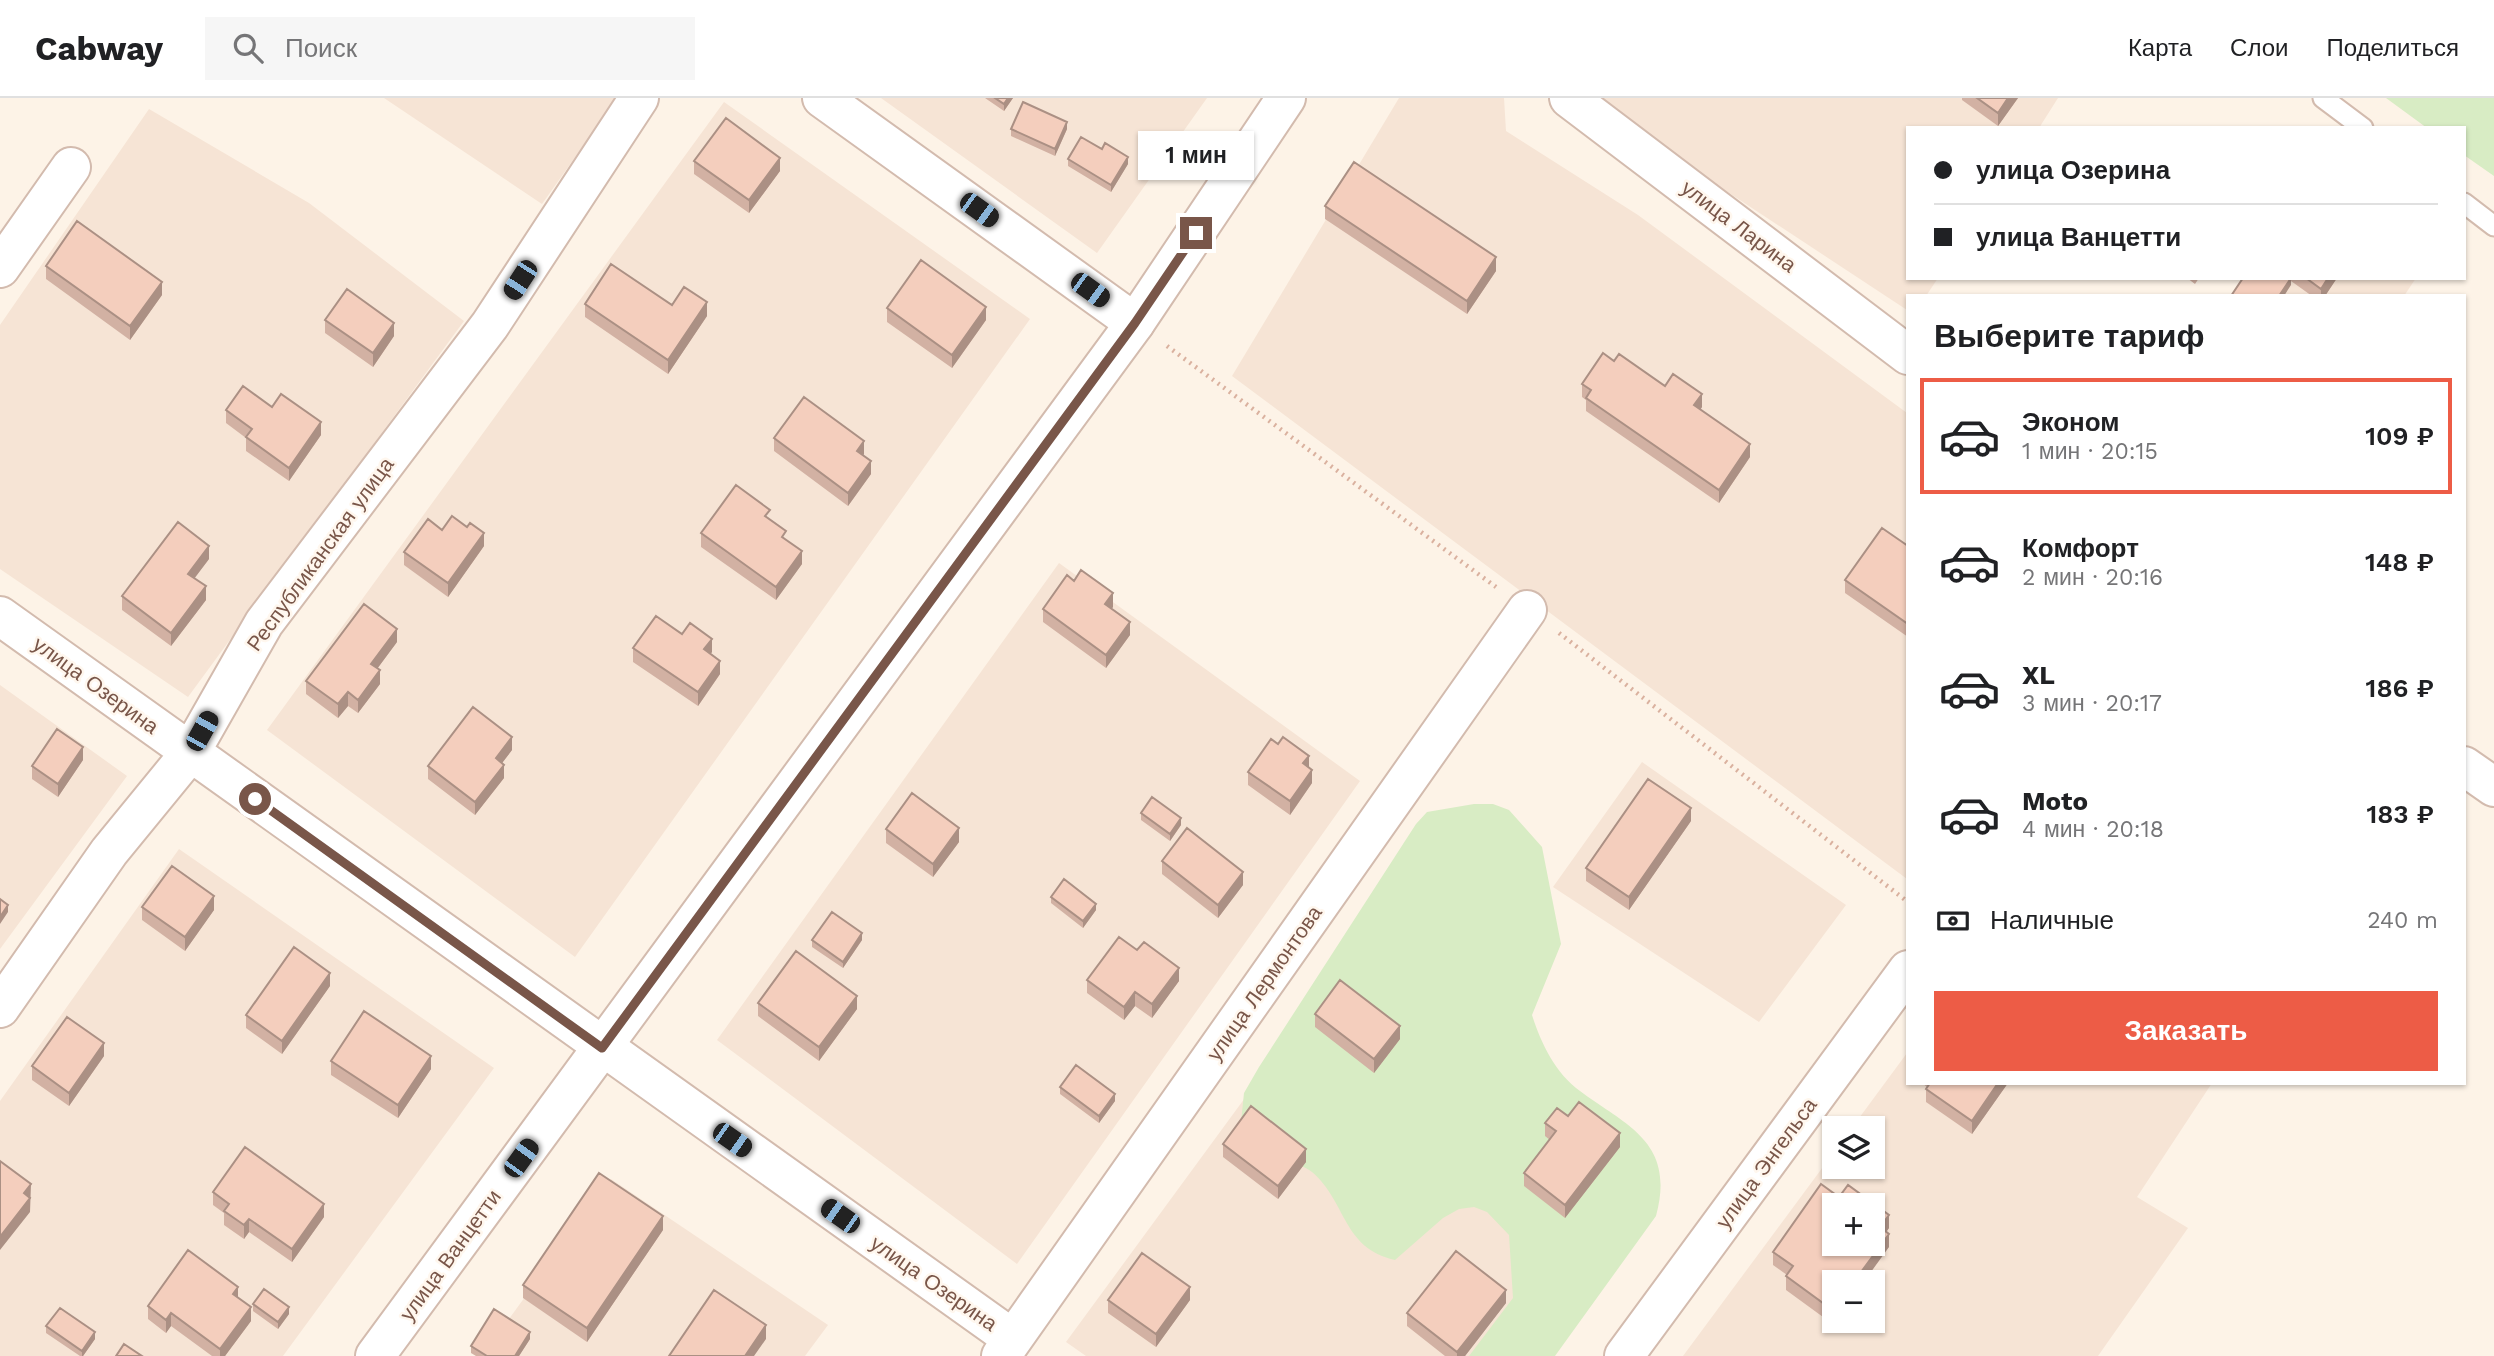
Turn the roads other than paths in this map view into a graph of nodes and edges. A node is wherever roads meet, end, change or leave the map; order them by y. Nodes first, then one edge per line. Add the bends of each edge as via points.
1 (639, 98) edge
2 (822, 98) edge
3 (1286, 98) edge
4 (1569, 98) edge
5 (2323, 98) edge
6 (2360, 126) edge
7 (71, 167) dead end
8 (2466, 205) edge
9 (2494, 226) edge
10 (0, 268) edge
11 (1135, 323) junction
12 (1906, 353) edge
13 (1527, 610) dead end
14 (0, 616) edge
15 (190, 752) junction
16 (2466, 767) edge
17 (2494, 787) edge
18 (1906, 973) edge
19 (0, 1008) edge
20 (602, 1048) junction
21 (1007, 1348) edge
22 (375, 1356) edge
23 (1624, 1356) edge

1 - 15 street, Республиканская улица via 490,325 264,622
2 - 11 street
3 - 11 street, улица Ванцетти
4 - 12 street, улица Ларина
5 - 6 lane
7 - 10 street
8 - 9 lane
11 - 20 street, улица Ванцетти
13 - 21 street, улица Лермонтова
14 - 15 street, улица Озерина
15 - 19 street, Республиканская улица via 109,852
15 - 20 street, улица Озерина
16 - 17 street
18 - 23 street, улица Энгельса
20 - 21 street, улица Озерина
20 - 22 street, улица Ванцетти

